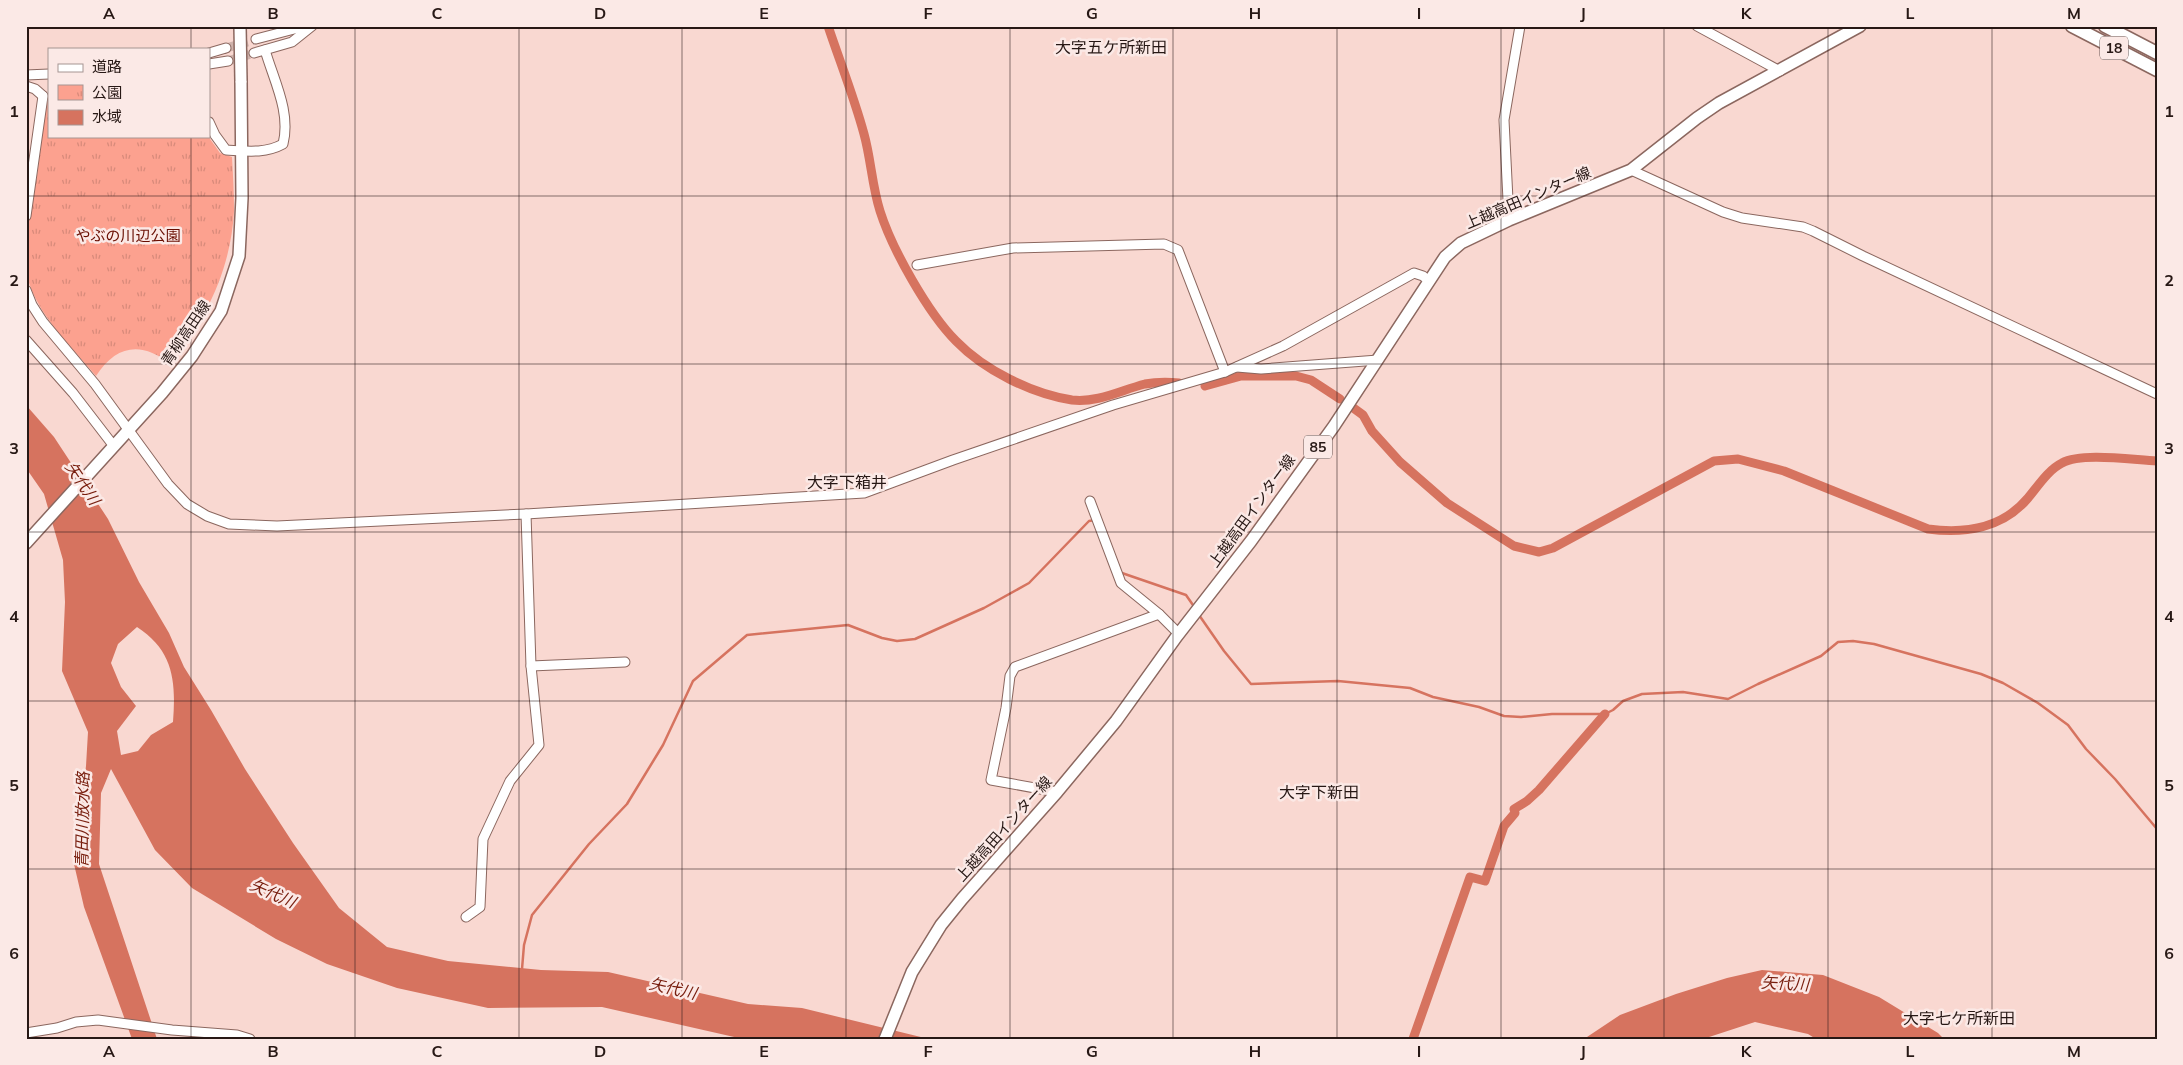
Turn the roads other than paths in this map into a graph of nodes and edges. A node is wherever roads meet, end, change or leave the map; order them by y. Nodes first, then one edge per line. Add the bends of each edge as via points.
1 (240, 26) edge
2 (306, 26) edge
3 (312, 26) edge
4 (1520, 26) edge
5 (1697, 26) edge
6 (1860, 26) edge
7 (2072, 26) edge
8 (2105, 26) edge
9 (256, 40) tunnel mouth
10 (226, 48) tunnel mouth
11 (265, 50) junction
12 (210, 52) edge
13 (254, 53) tunnel mouth
14 (2157, 53) edge
15 (228, 61) tunnel mouth
16 (210, 64) edge
17 (2157, 70) edge
18 (1780, 71) junction
19 (48, 74) edge
20 (26, 76) edge
21 (26, 86) edge
22 (46, 94) edge
23 (210, 124) edge
24 (241, 151) junction
25 (1631, 170) junction
26 (26, 216) edge
27 (1509, 220) junction
28 (917, 265) dead end
29 (1429, 281) junction
30 (26, 290) edge
31 (26, 340) edge
32 (1378, 360) junction
33 (1237, 367) junction
34 (1225, 372) junction
35 (2157, 394) edge
36 (128, 429) junction
37 (113, 445) junction
38 (1090, 501) dead end
39 (526, 514) junction
40 (26, 543) edge
41 (1159, 614) junction
42 (1179, 634) junction
43 (625, 662) dead end
44 (531, 666) junction
45 (1057, 792) junction
46 (466, 917) dead end
47 (57, 1028) junction
48 (26, 1033) edge
49 (57, 1039) edge
50 (250, 1039) edge
51 (885, 1039) edge

1 - 24 main road, 青柳高田線, bridge
2 - 9 street
3 - 11 street via 292,42
4 - 27 street via 1504,120
5 - 18 street
6 - 18 main road, 上越高田インター線 / 85
7 - 17 highway, 18
8 - 14 highway, 18
10 - 12 street
11 - 13 street
11 - 24 street via 281,98 286,131 283,144 261,151
15 - 16 street
18 - 25 main road, 上越高田インター線 / 85 via 1697,118
19 - 20 street
21 - 22 street
22 - 26 street
23 - 24 street via 226,150
24 - 36 main road, 青柳高田線 via 239,256 222,311 192,356
25 - 27 main road, 上越高田インター線 / 85
25 - 35 street via 1723,212 1813,231
27 - 29 main road, 上越高田インター線 / 85 via 1453,249
28 - 34 street via 1013,248 1164,244 1178,250
29 - 32 main road, 上越高田インター線 / 85
29 - 33 street via 1414,273 1283,346
30 - 36 street via 43,322
31 - 37 street
32 - 33 street via 1261,369
32 - 42 main road, 上越高田インター線 / 85 via 1251,541
33 - 34 street
34 - 39 street via 1113,405 864,493
36 - 37 main road, 青柳高田線
36 - 39 street via 168,484 187,504 229,524 277,526
37 - 40 main road, 青柳高田線
38 - 41 street via 1121,583
39 - 44 street
41 - 42 street
41 - 45 street via 1015,667 1010,676 991,780
42 - 45 main road, 上越高田インター線 / 85 via 1116,721
43 - 44 street
44 - 46 street via 539,745 510,781 483,839 480,907
45 - 51 main road, 上越高田インター線 / 85 via 941,925 912,972
47 - 48 street
47 - 49 street
47 - 50 street via 98,1020

